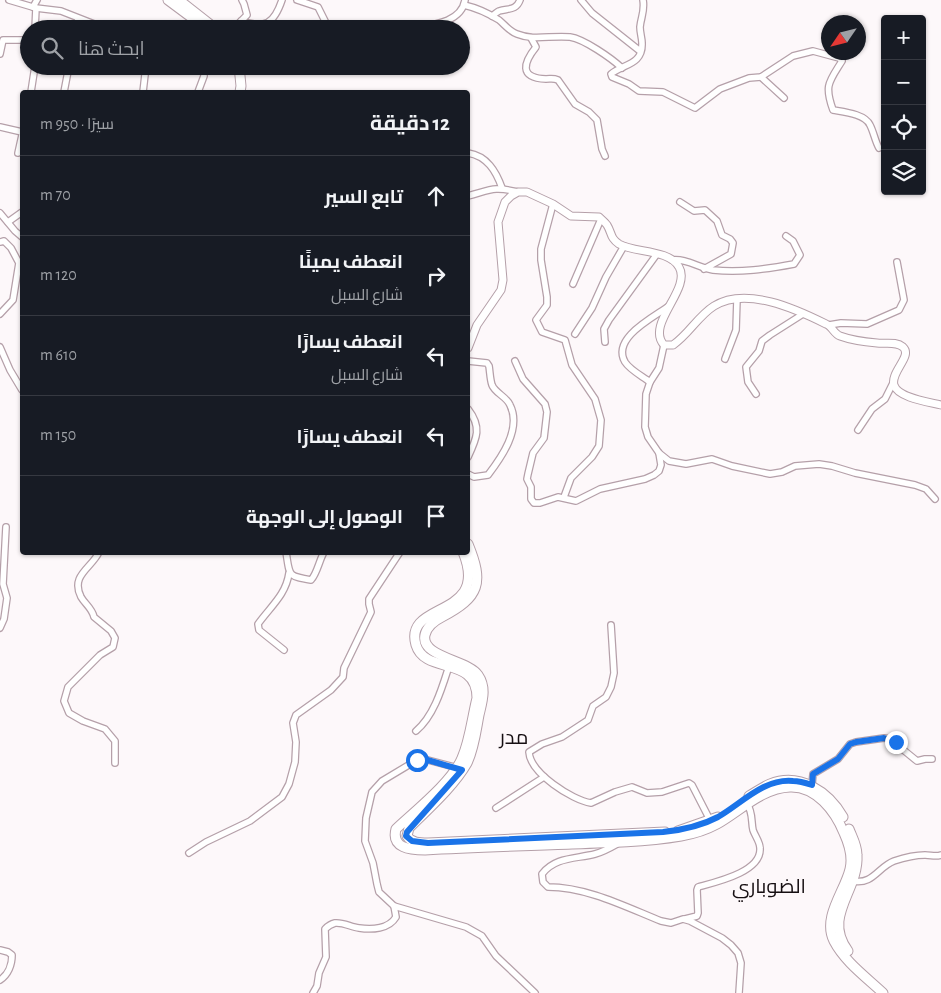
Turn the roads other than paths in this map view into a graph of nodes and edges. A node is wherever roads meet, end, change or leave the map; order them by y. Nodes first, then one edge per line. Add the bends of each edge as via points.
1 (9, 0) edge
2 (37, 0) edge
3 (168, 0) edge
4 (179, 0) edge
5 (242, 0) edge
6 (282, 0) edge
7 (297, 0) edge
8 (520, 0) edge
9 (581, 0) edge
10 (642, 0) edge
11 (464, 2) edge
12 (34, 8) junction
13 (492, 16) junction
14 (78, 19) joint
15 (35, 20) edge
16 (81, 20) edge
17 (195, 20) edge
18 (205, 20) edge
19 (242, 20) edge
20 (271, 20) edge
21 (324, 20) edge
22 (448, 20) edge
23 (531, 38) junction
24 (20, 40) edge
25 (640, 51) junction
26 (0, 54) edge
27 (622, 68) junction
28 (34, 75) edge
29 (67, 75) edge
30 (145, 75) edge
31 (204, 75) edge
32 (240, 75) edge
33 (246, 75) edge
34 (761, 77) junction
35 (31, 90) edge
36 (64, 90) edge
37 (143, 90) edge
38 (199, 90) edge
39 (241, 90) edge
40 (246, 90) edge
41 (784, 98) dead end
42 (0, 128) edge
43 (20, 133) edge
44 (20, 144) edge
45 (879, 148) dead end
46 (18, 153) dead end
47 (470, 154) edge
48 (605, 156) dead end
49 (502, 188) junction
50 (518, 192) junction
51 (470, 195) edge
52 (680, 202) dead end
53 (552, 204) junction
54 (0, 212) edge
55 (20, 213) edge
56 (601, 219) junction
57 (8, 222) junction
58 (20, 235) edge
59 (786, 236) dead end
60 (0, 242) edge
61 (624, 246) junction
62 (657, 254) junction
63 (672, 260) junction
64 (898, 262) dead end
65 (19, 263) joint
66 (704, 268) junction
67 (573, 284) dead end
68 (737, 299) junction
69 (670, 306) junction
70 (0, 314) edge
71 (803, 314) junction
72 (829, 325) junction
73 (574, 334) dead end
74 (605, 342) dead end
75 (470, 343) edge
76 (664, 345) junction
77 (0, 347) edge
78 (725, 359) dead end
79 (470, 361) edge
80 (515, 361) dead end
81 (650, 382) junction
82 (893, 383) junction
83 (20, 387) edge
84 (756, 394) dead end
85 (941, 405) edge
86 (470, 412) edge
87 (858, 430) dead end
88 (470, 453) edge
89 (659, 453) junction
90 (470, 475) edge
91 (564, 497) junction
92 (935, 499) dead end
93 (6, 528) dead end
94 (470, 549) edge
95 (98, 555) edge
96 (286, 555) edge
97 (322, 555) edge
98 (398, 555) edge
99 (464, 555) edge
100 (289, 574) junction
101 (611, 625) dead end
102 (0, 628) edge
103 (284, 650) dead end
104 (449, 666) junction
105 (416, 731) dead end
106 (932, 760) dead end
107 (115, 763) dead end
108 (460, 769) junction
109 (544, 777) junction
110 (812, 785) junction
111 (747, 804) junction
112 (496, 808) dead end
113 (712, 823) junction
114 (620, 842) junction
115 (188, 853) dead end
116 (941, 854) edge
117 (853, 881) junction
118 (394, 906) junction
119 (683, 920) junction
120 (0, 950) edge
121 (0, 980) edge
122 (313, 993) edge
123 (535, 993) edge
124 (739, 993) edge
125 (883, 993) edge
126 (891, 993) edge

1 - 12 street
2 - 12 street
3 - 17 main road
4 - 18 main road
5 - 19 street via 247,15
6 - 20 street
7 - 21 street via 318,7
8 - 13 street via 515,8
9 - 25 street via 592,13
10 - 25 street via 644,8 640,24 643,44
11 - 13 street
11 - 22 street via 457,14
12 - 14 street via 61,11
12 - 15 street
13 - 23 street via 507,29
14 - 16 street
23 - 27 street via 571,37
23 - 48 street via 536,47 525,64 528,72 533,76 558,80 575,104 593,116
24 - 26 street via 3,40
25 - 27 street via 638,58
27 - 34 street via 611,74 612,77 639,91 663,92 695,108 720,89
28 - 35 street
29 - 36 street
30 - 37 street
31 - 38 street
32 - 39 main road
33 - 40 main road
34 - 41 street
34 - 45 street via 793,56 812,51 839,58 842,61 830,78 828,91 833,110 852,114 870,123
42 - 43 street
44 - 46 street
47 - 49 street via 481,157 490,165
49 - 50 street
49 - 51 street
50 - 53 street via 527,192
50 - 75 street via 505,202 498,222 501,290 477,325
52 - 66 street via 694,211 705,210 717,221 722,235 734,243 731,254
53 - 56 street via 571,216
53 - 91 street via 541,249 546,305 536,320 542,332 565,340 572,366 595,398 601,420 599,446 572,478
54 - 57 street
55 - 57 street
56 - 61 street via 611,236
56 - 67 street
57 - 58 street
59 - 66 street via 793,241 800,255 794,264 739,272
60 - 65 street via 4,241 11,248
61 - 62 street
61 - 73 street via 592,308
62 - 63 street
62 - 74 street via 604,328
63 - 66 street via 680,259
63 - 69 street via 679,266 681,274
64 - 72 street via 904,300 899,310 867,324
65 - 70 street via 13,300
68 - 71 street via 772,302
68 - 76 street via 715,306 680,341
68 - 78 street via 736,330
69 - 76 street via 660,331
69 - 81 street via 636,329 623,345 622,355 626,363
71 - 72 street
71 - 84 street via 762,341 759,351 746,366 748,382
72 - 82 street via 838,335 895,343 902,347 906,356 897,368
76 - 81 street via 659,368
77 - 83 street
79 - 90 street via 489,366 492,386 510,404 513,419 506,451 488,475
80 - 91 street via 523,379 545,404 547,412 544,438 531,457 527,479 531,499 540,503
81 - 89 street via 646,394 645,427
82 - 85 street via 906,396
82 - 87 street via 885,399 872,408
86 - 88 street via 478,427
89 - 91 street via 661,465 654,475 600,489 576,501
89 - 92 street via 669,461 686,464 712,459 770,474 795,466 832,466 915,485 926,489
93 - 102 street via 2,584 6,598
94 - 108 main road via 478,576 471,596 463,605 433,622 424,641 433,652 470,667 484,686 471,752
95 - 107 street via 78,582 81,596 94,617 115,638 114,647 100,655 68,687 64,701 69,713 105,730 115,740
96 - 100 street
97 - 100 street via 311,580
98 - 115 street via 370,600 371,612 344,668 343,677 331,690 296,715 293,724 295,762 282,797 250,821
99 - 104 main road via 469,586 458,599 419,624 415,634 416,645 421,652
100 - 103 street via 283,593 258,624 259,630
101 - 109 street via 614,673 611,687 606,697 594,706 588,720 562,737 529,752 529,759
104 - 105 street via 436,702
104 - 108 main road via 467,674 477,689
106 - 110 street via 917,761 890,739 856,742 850,744 838,759 813,774
108 - 113 main road via 409,828 408,839 428,843 663,832
108 - 114 main road via 396,829 395,838 402,847 425,850
108 - 118 street via 417,760 382,781 372,792 365,841 374,863 379,892
109 - 112 street
109 - 113 street via 591,803 632,787 647,793 662,792 689,783
110 - 113 main road via 793,780 770,784
110 - 117 main road via 832,802 856,845
111 - 113 main road
111 - 119 street via 760,855 748,869 698,888 697,916
111 - 125 main road via 778,789 804,788 819,798 835,816 844,832 851,857 831,927 833,939 848,960
113 - 114 main road via 682,836
114 - 119 street via 597,854 548,866 542,874 543,882 548,887 597,896 661,921
116 - 117 street via 892,862 867,881
117 - 126 main road via 837,925 840,936 852,957
118 - 122 street via 396,917 387,926 359,928 338,923 325,929 326,957
118 - 123 street via 466,927 482,936 496,956
119 - 124 street via 722,938 738,953 741,972
120 - 121 street via 12,956 12,963

